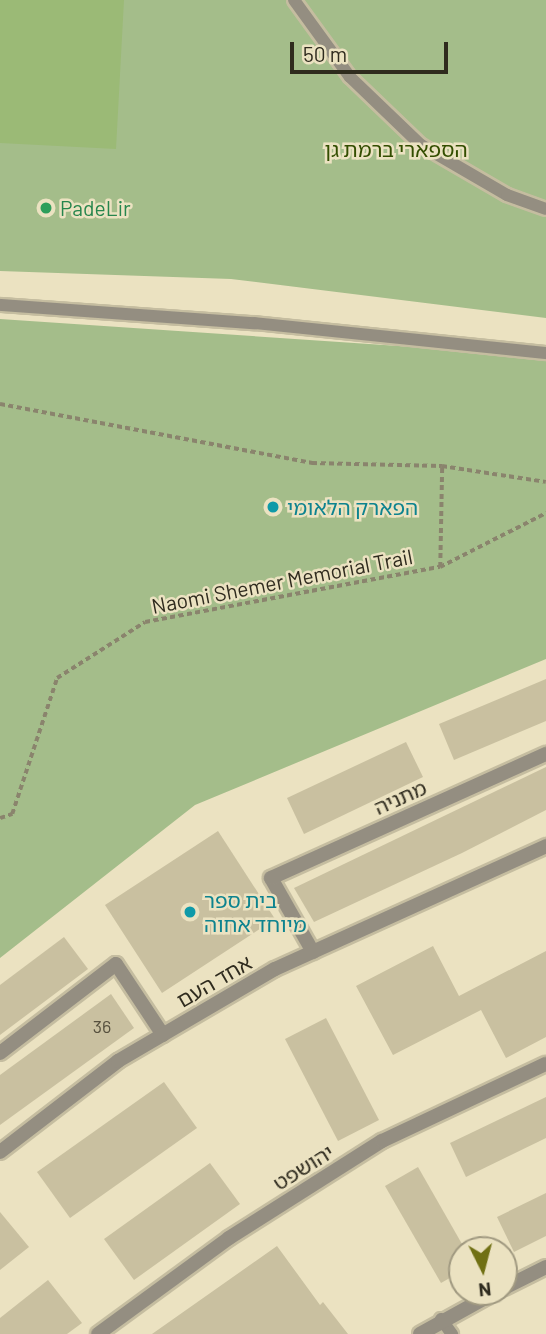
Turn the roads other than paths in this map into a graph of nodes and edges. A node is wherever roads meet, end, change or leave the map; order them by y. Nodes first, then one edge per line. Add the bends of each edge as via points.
1 (294, 0) edge
2 (546, 209) edge
3 (0, 305) edge
4 (546, 353) edge
5 (546, 754) edge
6 (546, 846) edge
7 (313, 952) junction
8 (163, 1035) junction
9 (0, 1053) edge
10 (546, 1064) edge
11 (0, 1152) edge
12 (546, 1267) edge
13 (518, 1281) edge
14 (468, 1306) edge
15 (442, 1319) junction
16 (98, 1334) edge
17 (420, 1334) edge
18 (452, 1334) edge

1 - 2 lane via 350,77 421,145 507,195
3 - 4 lane via 254,323
5 - 7 street, מתניה via 271,878
6 - 7 street, אחד העם
7 - 8 street, אחד העם
8 - 9 street via 116,964
8 - 11 street, אחד העם via 118,1061
10 - 16 street, יהושפט via 382,1141 229,1238
12 - 13 street
14 - 15 street
15 - 17 street
15 - 18 lane

